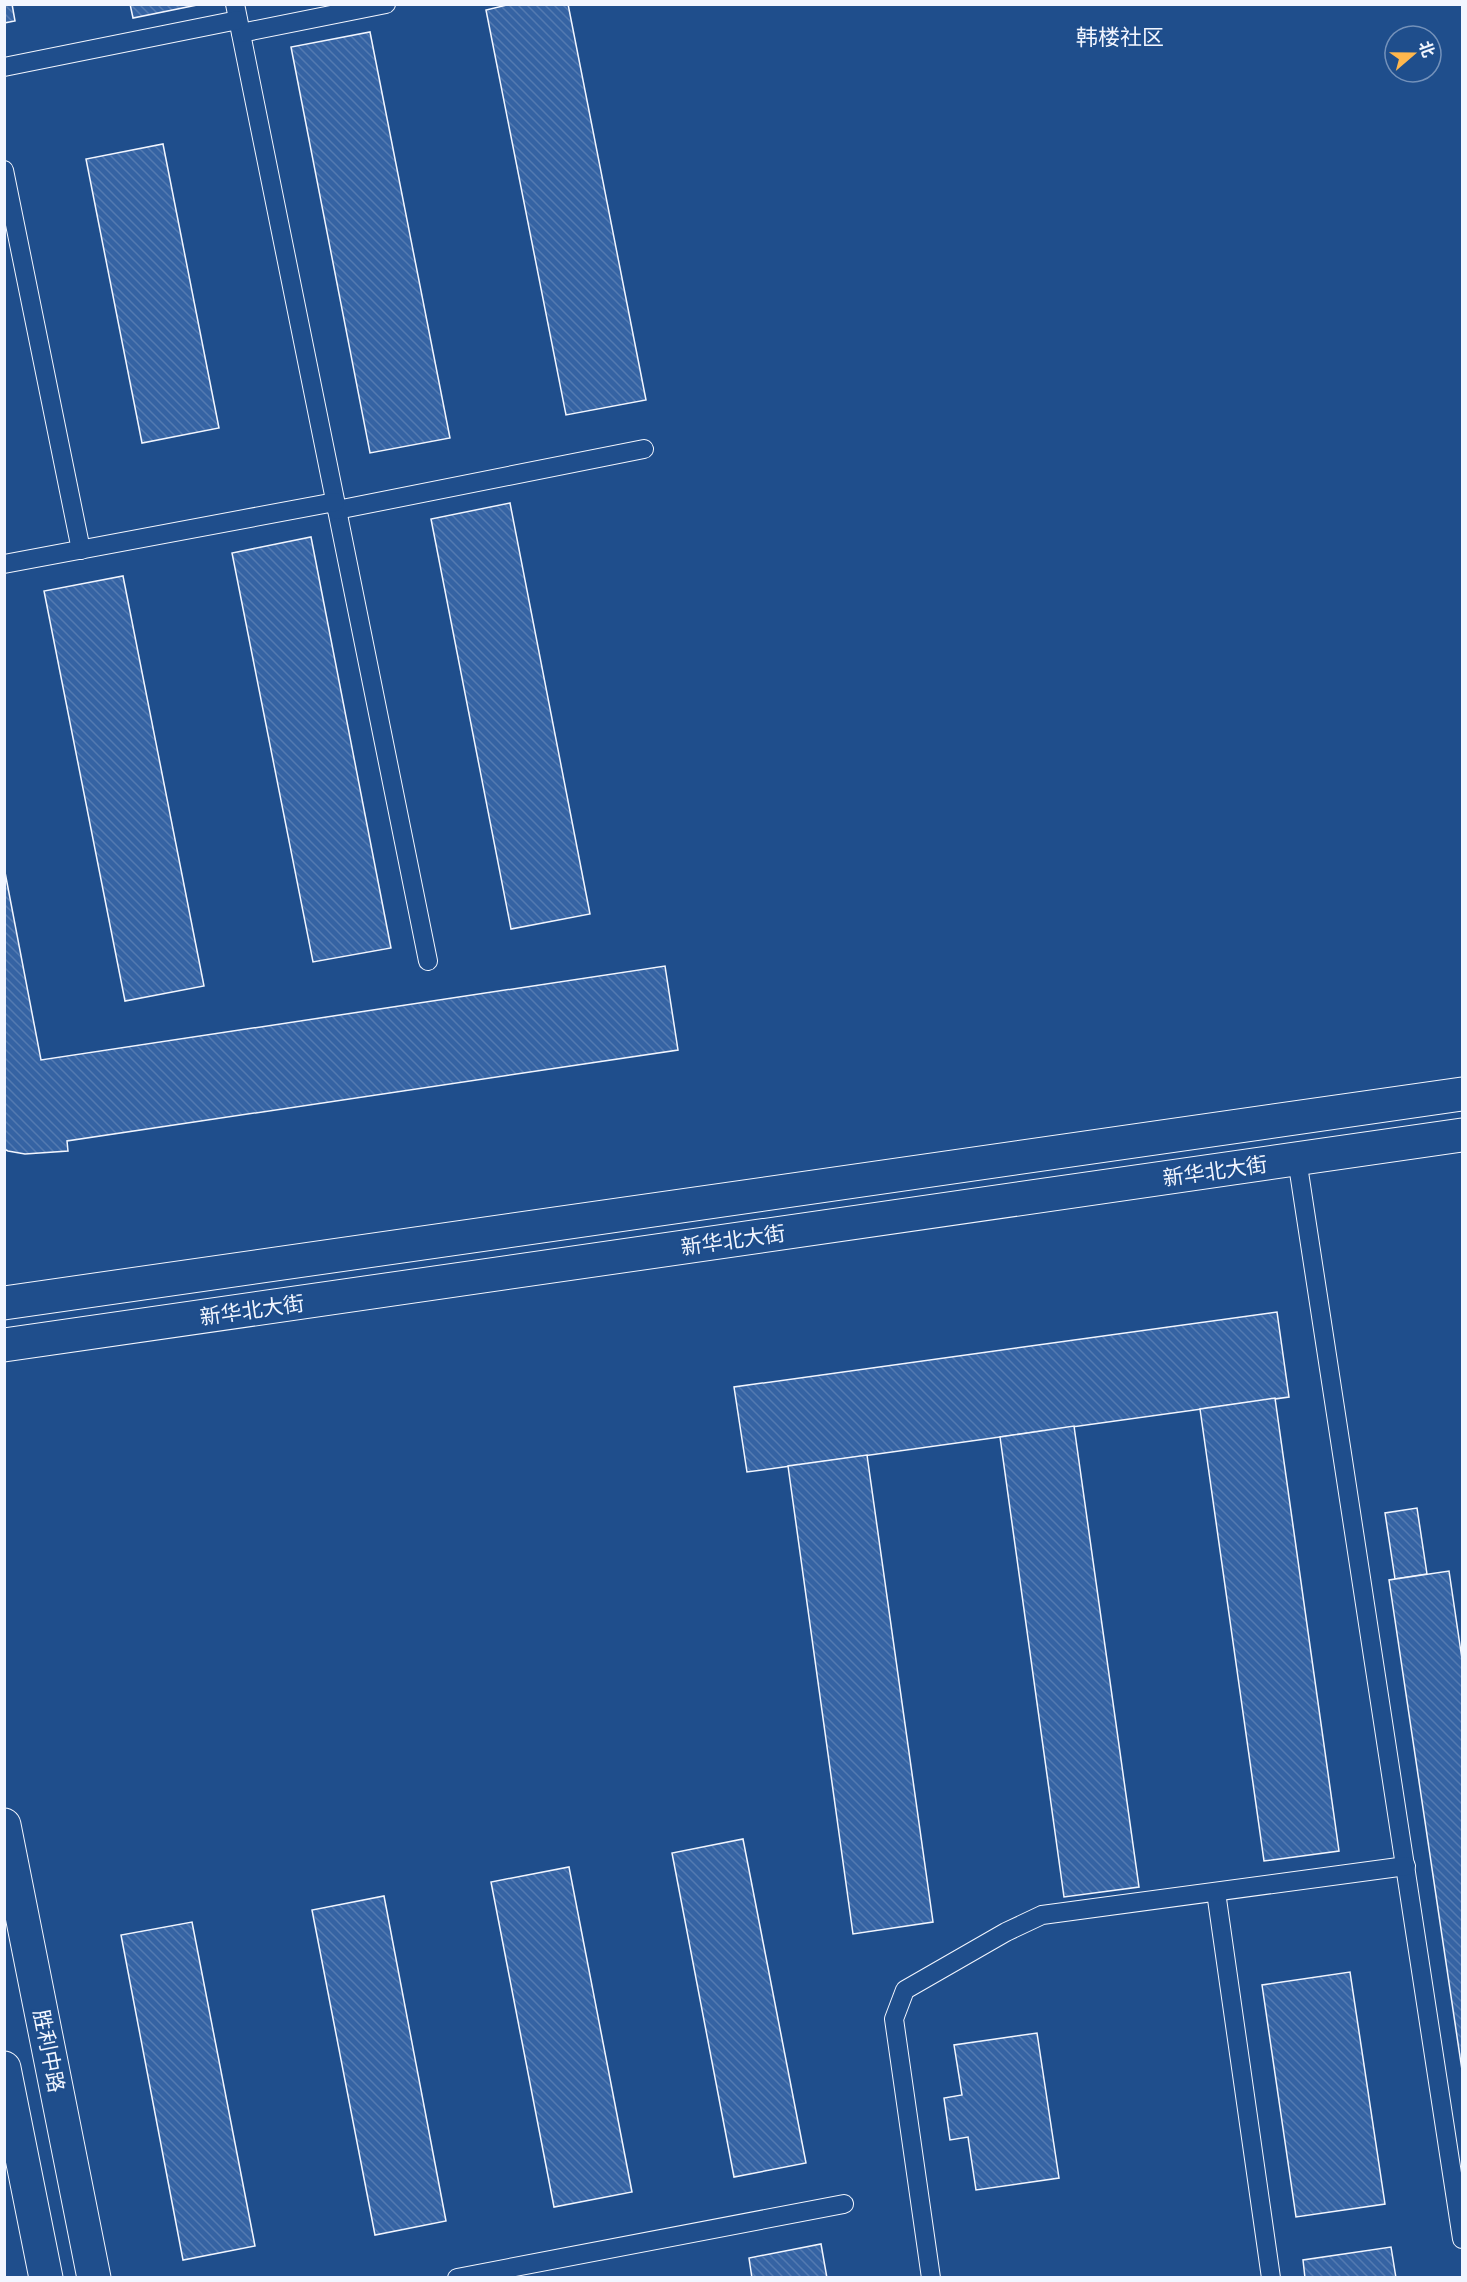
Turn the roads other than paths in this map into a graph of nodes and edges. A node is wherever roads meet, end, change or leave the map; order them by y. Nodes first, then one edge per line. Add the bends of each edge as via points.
1 (386, 4) edge
2 (238, 19) edge
3 (4, 67) edge
4 (4, 170) edge
5 (644, 448) dead end
6 (336, 506) junction
7 (81, 550) junction
8 (4, 564) edge
9 (428, 961) dead end
10 (1462, 1094) edge
11 (1462, 1135) edge
12 (1297, 1159) junction
13 (4, 1303) edge
14 (4, 1346) edge
15 (4, 1825) edge
16 (1406, 1866) junction
17 (1216, 1892) junction
18 (4, 2068) edge
19 (844, 2204) dead end
20 (1462, 2231) edge
21 (46, 2277) edge
22 (94, 2277) edge
23 (458, 2277) edge
24 (931, 2277) edge
25 (1271, 2277) edge

1 - 2 lane
2 - 3 lane
2 - 6 lane
4 - 7 lane
5 - 6 lane
6 - 7 lane
6 - 9 lane
7 - 8 lane
10 - 13 main road, 新华北大街
11 - 12 main road, 新华北大街
12 - 14 main road, 新华北大街
12 - 16 lane
15 - 22 main road, 胜利中路
16 - 17 lane
16 - 20 lane
17 - 24 lane via 1042,1915 905,1990 894,2019
17 - 25 lane
18 - 21 main road
19 - 23 lane

